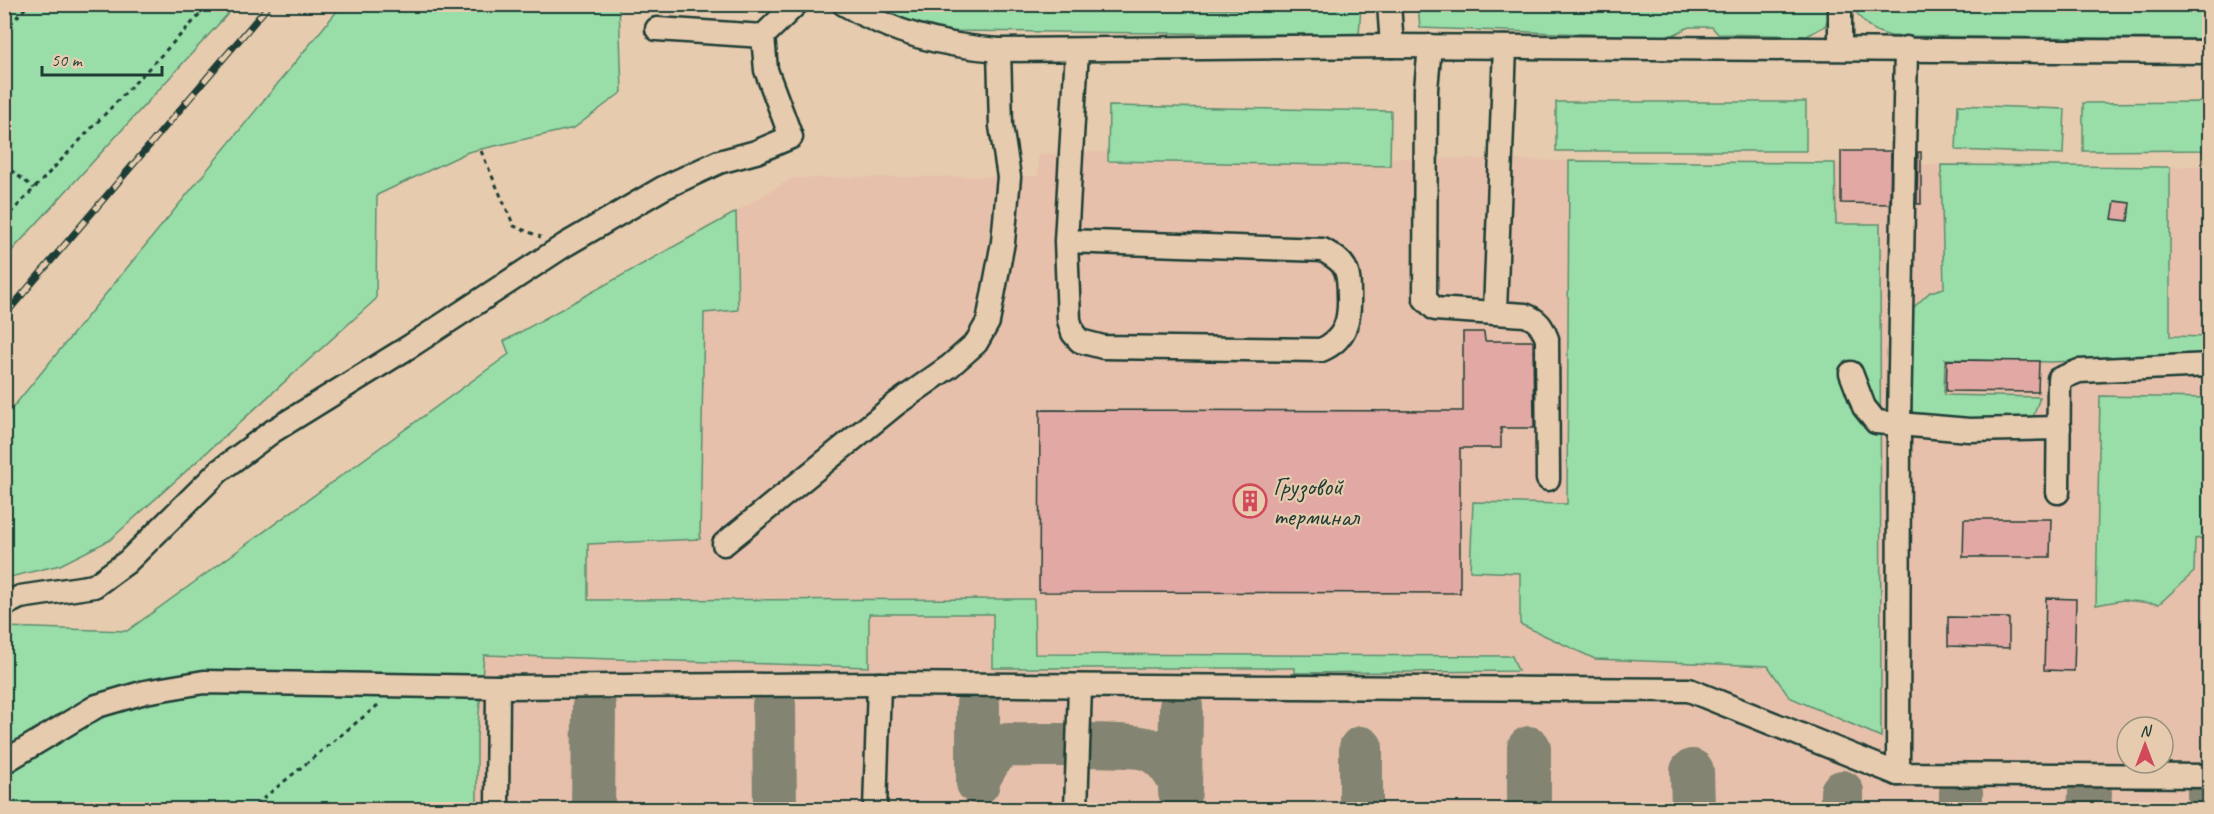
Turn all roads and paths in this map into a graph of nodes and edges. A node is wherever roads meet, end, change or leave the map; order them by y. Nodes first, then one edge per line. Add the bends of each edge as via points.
1 (29, 4) edge
2 (210, 4) edge
3 (796, 4) edge
4 (843, 4) edge
5 (1389, 4) edge
6 (1840, 4) edge
7 (657, 29) dead end
8 (4, 31) edge
9 (763, 36) junction
10 (1392, 46) junction
11 (1430, 46) junction
12 (1505, 47) junction
13 (1840, 48) junction
14 (1906, 48) junction
15 (999, 50) junction
16 (1077, 51) junction
17 (2210, 52) edge
18 (481, 151) dead end
19 (4, 165) edge
20 (34, 188) junction
21 (4, 220) edge
22 (1066, 241) junction
23 (565, 245) junction
24 (1495, 312) junction
25 (2210, 365) edge
26 (1851, 373) dead end
27 (1899, 422) junction
28 (2059, 428) junction
29 (1548, 479) dead end
30 (2058, 492) dead end
31 (724, 544) dead end
32 (4, 605) edge
33 (879, 684) junction
34 (402, 685) junction
35 (1080, 686) junction
36 (498, 687) junction
37 (4, 762) edge
38 (1898, 774) junction
39 (2210, 776) edge
40 (249, 810) edge
41 (497, 810) edge
42 (875, 810) edge
43 (1076, 810) edge

1 - 8 path
2 - 20 path
3 - 9 street
4 - 15 street via 921,39 948,46
5 - 10 street
6 - 13 street
7 - 9 street
9 - 23 street via 766,70 791,137 719,162 663,188
10 - 11 street
10 - 16 street
11 - 12 street
11 - 24 street via 1426,89 1425,299 1435,309
12 - 13 street
12 - 24 street
13 - 14 street
14 - 17 street
14 - 27 street
15 - 16 street
15 - 31 street via 1001,126 1009,177 1003,242 988,322 976,343 950,366 896,404
16 - 22 street
18 - 23 path via 514,226
19 - 20 path
20 - 21 path
22 - 22 street via 1069,320 1073,333 1089,345 1321,350 1342,335 1350,316 1345,267 1323,250
23 - 32 street via 273,431 219,471 127,561 94,586 20,597
24 - 29 street via 1535,319 1547,339
25 - 28 street via 2079,371 2059,379
26 - 27 street via 1864,407 1876,422
27 - 28 street via 1969,430
27 - 38 street
28 - 30 street
33 - 35 street
33 - 36 street
33 - 42 street
34 - 36 street
34 - 37 street via 204,682 145,692 97,706
34 - 40 path
35 - 38 street via 1689,690
35 - 43 street
36 - 41 street
38 - 39 street

